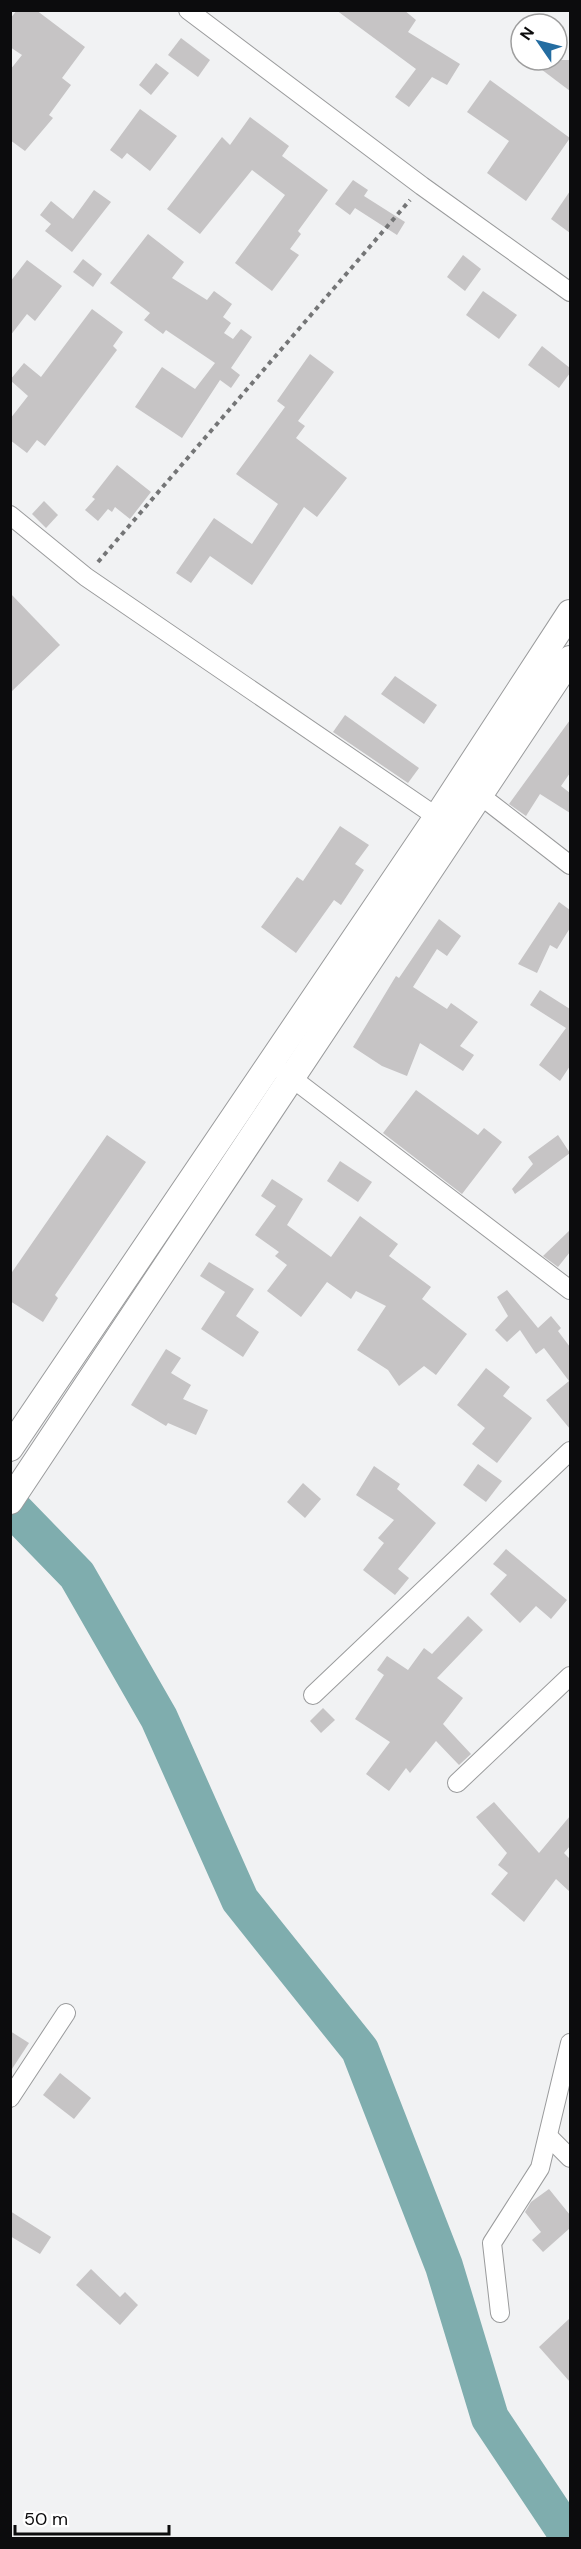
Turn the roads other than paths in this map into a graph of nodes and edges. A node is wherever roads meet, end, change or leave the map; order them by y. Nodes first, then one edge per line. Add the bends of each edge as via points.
1 (188, 10) edge
2 (570, 292) edge
3 (10, 515) edge
4 (570, 613) edge
5 (570, 659) edge
6 (481, 796) junction
7 (437, 817) junction
8 (570, 865) edge
9 (270, 1062) junction
10 (293, 1079) junction
11 (570, 1290) edge
12 (10, 1448) edge
13 (570, 1451) edge
14 (10, 1502) edge
15 (570, 1676) edge
16 (312, 1695) dead end
17 (458, 1783) dead end
18 (66, 2013) dead end
19 (570, 2043) edge
20 (10, 2098) edge
21 (548, 2136) junction
22 (570, 2158) edge
23 (500, 2313) dead end

1 - 2 street
3 - 7 street via 86,577
4 - 7 main road
5 - 6 main road
6 - 8 street
6 - 10 main road
7 - 9 main road
9 - 10 street
9 - 12 main road
10 - 11 street
10 - 14 main road
13 - 16 street
15 - 17 street
18 - 20 street
19 - 21 street
21 - 22 street
21 - 23 street via 540,2168 492,2243

